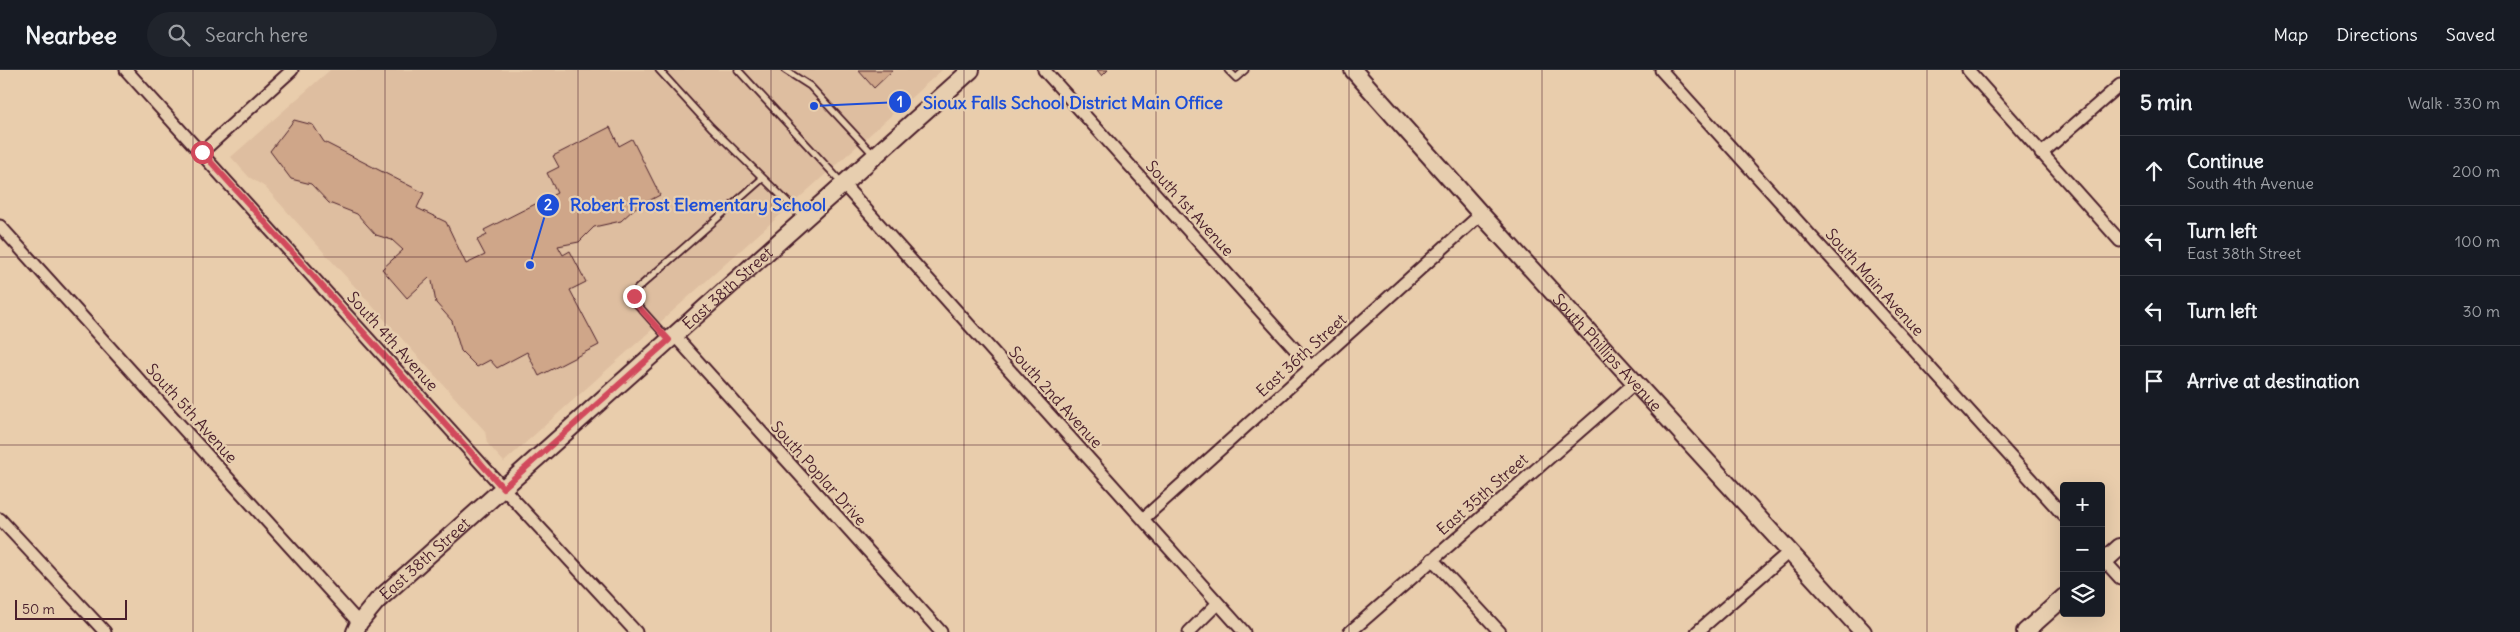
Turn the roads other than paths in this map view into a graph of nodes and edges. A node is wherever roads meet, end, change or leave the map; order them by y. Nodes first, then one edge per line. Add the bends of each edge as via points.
1 (126, 70) edge
2 (292, 70) edge
3 (659, 70) edge
4 (738, 70) edge
5 (784, 70) edge
6 (971, 70) edge
7 (1044, 70) edge
8 (1228, 70) edge
9 (1245, 70) edge
10 (1353, 70) edge
11 (1661, 70) edge
12 (1968, 70) edge
13 (2120, 85) edge
14 (202, 152) junction
15 (2041, 154) junction
16 (874, 156) junction
17 (763, 178) junction
18 (843, 184) junction
19 (1481, 214) junction
20 (804, 219) junction
21 (0, 226) edge
22 (2120, 242) edge
23 (672, 337) junction
24 (1311, 367) junction
25 (1636, 382) junction
26 (503, 488) junction
27 (2060, 512) edge
28 (0, 519) edge
29 (1143, 519) junction
30 (2120, 547) edge
31 (1790, 551) junction
32 (1432, 559) junction
33 (2105, 559) edge
34 (2105, 564) edge
35 (2120, 578) edge
36 (2060, 601) edge
37 (1217, 604) junction
38 (357, 627) edge
39 (105, 632) edge
40 (636, 632) edge
41 (941, 632) edge
42 (1189, 632) edge
43 (1244, 632) edge
44 (1350, 632) edge
45 (1500, 632) edge
46 (1697, 632) edge
47 (1863, 632) edge
48 (2025, 632) edge

1 - 14 street, South 4th Avenue
2 - 14 street
3 - 17 lane via 717,134
4 - 18 lane
5 - 16 lane via 810,86
6 - 16 street, East 38th Street
7 - 24 street, South 1st Avenue
8 - 9 lane via 1236,78
10 - 19 street, South Phillips Avenue
11 - 27 street, South Main Avenue
12 - 15 street
13 - 15 street
14 - 26 street, South 4th Avenue
15 - 22 street
16 - 18 street, East 38th Street
17 - 20 lane
17 - 23 lane via 636,289 636,304
18 - 20 street, East 38th Street
18 - 29 street, South 2nd Avenue
19 - 24 street, East 36th Street
19 - 25 street, South Phillips Avenue
20 - 23 street, East 38th Street
21 - 38 street, South 5th Avenue
23 - 26 street, East 38th Street
23 - 41 street, South Poplar Drive
24 - 29 street, East 36th Street
25 - 31 street, South Phillips Avenue
25 - 32 street, East 35th Street
26 - 38 street, East 38th Street via 377,601
26 - 40 street, South 4th Avenue
28 - 39 street
29 - 37 street, South 2nd Avenue
30 - 33 street
31 - 46 street
31 - 47 street, South Phillips Avenue
32 - 44 street, East 35th Street
32 - 45 street
34 - 35 street
36 - 48 street
37 - 42 street
37 - 43 street, South 2nd Avenue

